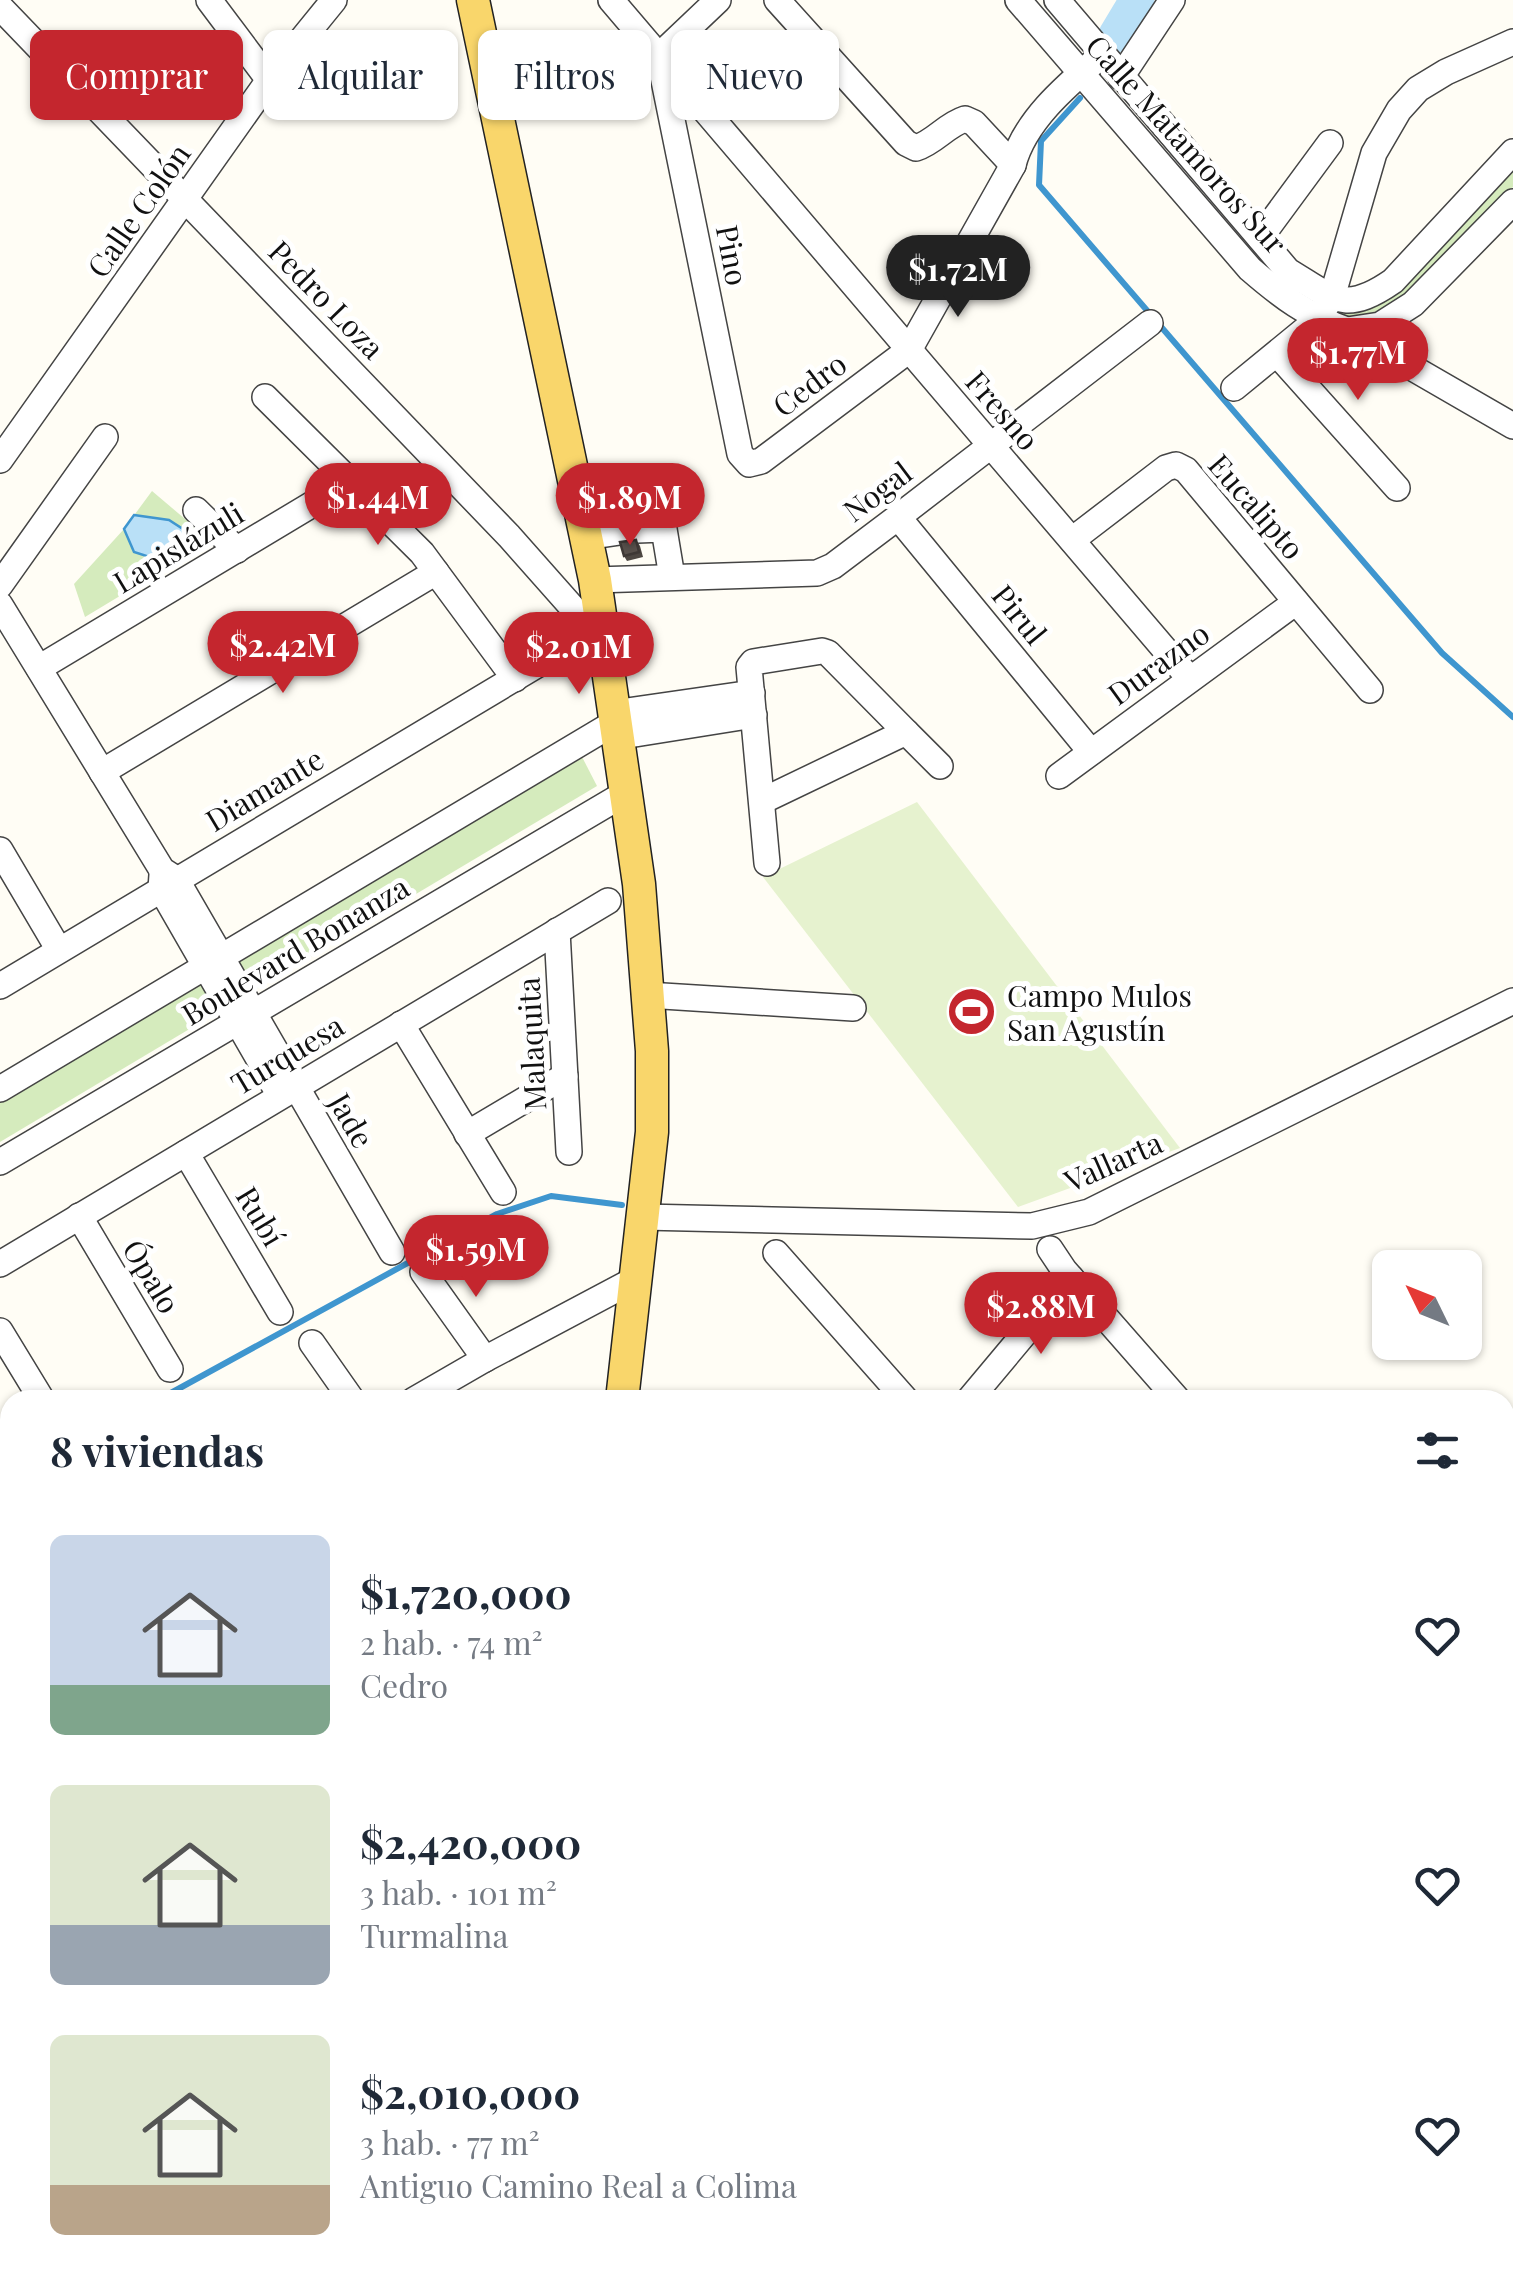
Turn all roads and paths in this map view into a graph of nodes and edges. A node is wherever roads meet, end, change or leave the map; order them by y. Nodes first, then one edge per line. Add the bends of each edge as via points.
1 (210, 0) edge
2 (334, 0) edge
3 (472, 0) edge
4 (611, 0) edge
5 (718, 0) edge
6 (777, 0) edge
7 (1018, 0) edge
8 (1057, 0) edge
9 (1172, 0) edge
10 (0, 7) edge
11 (310, 30) edge
12 (478, 30) edge
13 (1513, 42) edge
14 (1102, 55) junction
15 (659, 56) junction
16 (263, 72) edge
17 (1080, 74) junction
18 (1121, 77) junction
19 (263, 89) edge
20 (497, 120) edge
21 (1330, 143) dead end
22 (1513, 152) edge
23 (1013, 166) junction
24 (186, 200) junction
25 (1513, 202) edge
26 (1260, 238) junction
27 (1332, 297) junction
28 (1317, 320) junction
29 (1150, 323) dead end
30 (1347, 330) junction
31 (909, 350) junction
32 (1278, 354) junction
33 (1234, 388) dead end
34 (265, 397) dead end
35 (1513, 426) edge
36 (105, 438) dead end
37 (990, 445) junction
38 (0, 460) edge
39 (749, 464) joint
40 (352, 481) junction
41 (1397, 488) dead end
42 (196, 510) dead end
43 (898, 516) junction
44 (586, 537) junction
45 (1072, 540) junction
46 (237, 550) junction
47 (436, 572) junction
48 (672, 577) junction
49 (595, 580) junction
50 (0, 585) edge
51 (1296, 602) junction
52 (0, 605) edge
53 (602, 641) junction
54 (562, 650) dead end
55 (39, 668) junction
56 (514, 679) junction
57 (1190, 680) junction
58 (1370, 690) dead end
59 (753, 704) junction
60 (615, 724) junction
61 (906, 732) junction
62 (1091, 752) junction
63 (940, 766) dead end
64 (102, 772) junction
65 (1059, 776) dead end
66 (624, 794) junction
67 (762, 801) junction
68 (0, 850) edge
69 (768, 863) dead end
70 (166, 880) junction
71 (608, 900) dead end
72 (557, 931) junction
73 (60, 950) junction
74 (213, 961) junction
75 (0, 986) edge
76 (1513, 1001) edge
77 (648, 1003) junction
78 (852, 1008) dead end
79 (245, 1017) junction
80 (401, 1024) junction
81 (565, 1076) junction
82 (0, 1089) edge
83 (288, 1092) junction
84 (468, 1134) junction
85 (186, 1152) junction
86 (570, 1152) dead end
87 (0, 1162) edge
88 (502, 1192) dead end
89 (79, 1216) junction
90 (643, 1217) junction
91 (1050, 1249) dead end
92 (392, 1252) dead end
93 (776, 1253) dead end
94 (0, 1264) edge
95 (423, 1272) dead end
96 (1071, 1278) junction
97 (634, 1280) junction
98 (280, 1312) dead end
99 (0, 1330) edge
100 (312, 1343) dead end
101 (485, 1359) junction
102 (170, 1369) dead end
103 (36, 1390) edge
104 (345, 1390) edge
105 (431, 1390) edge
106 (623, 1390) edge
107 (897, 1390) edge
108 (977, 1390) edge
109 (1169, 1390) edge

1 - 16 street
2 - 11 street, Calle Colón
3 - 12 main road
4 - 15 street, Fresno
5 - 15 street
6 - 23 street via 906,143 926,145 965,119
7 - 17 street, Calle Matamoros Sur
8 - 14 street, Calle Matamoros Sur
9 - 18 street
10 - 24 street, Pedro Loza
13 - 27 street via 1446,72 1399,110 1374,152
14 - 17 street, Cedro
14 - 18 street, Calle Matamoros Sur
15 - 31 street, Fresno
15 - 39 street, Pino via 740,454
17 - 23 street, Cedro via 1030,127
17 - 28 street, Calle Matamoros Sur via 1250,268
18 - 26 street, Calle Matamoros Sur
19 - 24 street, Calle Colón
20 - 44 main road
21 - 26 street
22 - 27 street via 1393,282 1349,303
23 - 31 street, Cedro
24 - 38 street, Calle Colón
24 - 53 street, Pedro Loza
25 - 30 street via 1413,304 1380,325
26 - 27 street, Calle Matamoros Sur via 1288,271
27 - 28 street
28 - 30 street, Calle Matamoros Sur
28 - 32 street
29 - 37 street, Nogal
30 - 35 street, Calle Matamoros Sur
31 - 37 street, Fresno
31 - 39 street, Cedro via 762,461
32 - 33 street
32 - 41 street
34 - 40 street
36 - 50 street
37 - 43 street, Nogal
37 - 45 street, Fresno
40 - 46 street, Lapislázuli
40 - 47 street
42 - 46 street
43 - 48 street, Nogal via 817,573
43 - 62 street, Pirul
44 - 48 street via 664,528
44 - 49 main road
45 - 51 street, Eucalipto via 1176,465
45 - 57 street, Fresno
46 - 55 street, Lapislázuli
47 - 56 street
47 - 64 street
48 - 49 street, Nogal
49 - 53 main road
51 - 57 street, Durazno
51 - 58 street, Eucalipto
52 - 55 street, Jade
53 - 60 main road
54 - 56 street, Diamante
55 - 64 street, Jade
56 - 70 street, Diamante
57 - 62 street, Durazno
59 - 60 street
59 - 61 street via 749,666 756,659 822,651
59 - 67 street
60 - 66 main road
60 - 74 street, Boulevard Bonanza
61 - 63 street
61 - 67 street
62 - 65 street, Durazno
64 - 70 street, Jade
66 - 77 main road
66 - 79 street, Boulevard Bonanza
67 - 69 street
68 - 73 street
70 - 73 street, Diamante
70 - 74 street, Jade
71 - 72 street, Turquesa
72 - 80 street, Turquesa
72 - 81 street, Malaquita
73 - 75 street, Diamante
74 - 79 street, Jade
74 - 82 street, Boulevard Bonanza
76 - 90 street, Vallarta via 1089,1212 1032,1226
77 - 78 street via 772,1014 779,1003
77 - 90 main road via 652,1132
79 - 83 street, Jade
79 - 87 street, Boulevard Bonanza
80 - 83 street, Turquesa
80 - 84 street
81 - 84 street
81 - 86 street, Malaquita
83 - 85 street, Turquesa
83 - 92 street, Jade
84 - 88 street
85 - 89 street, Turquesa
85 - 98 street, Rubí
89 - 94 street, Turquesa
89 - 102 street, Ópalo
90 - 97 main road
91 - 96 street
93 - 107 street
95 - 101 street
96 - 108 street
96 - 109 street
97 - 101 street
97 - 106 main road
99 - 103 street
100 - 104 street
101 - 105 street

